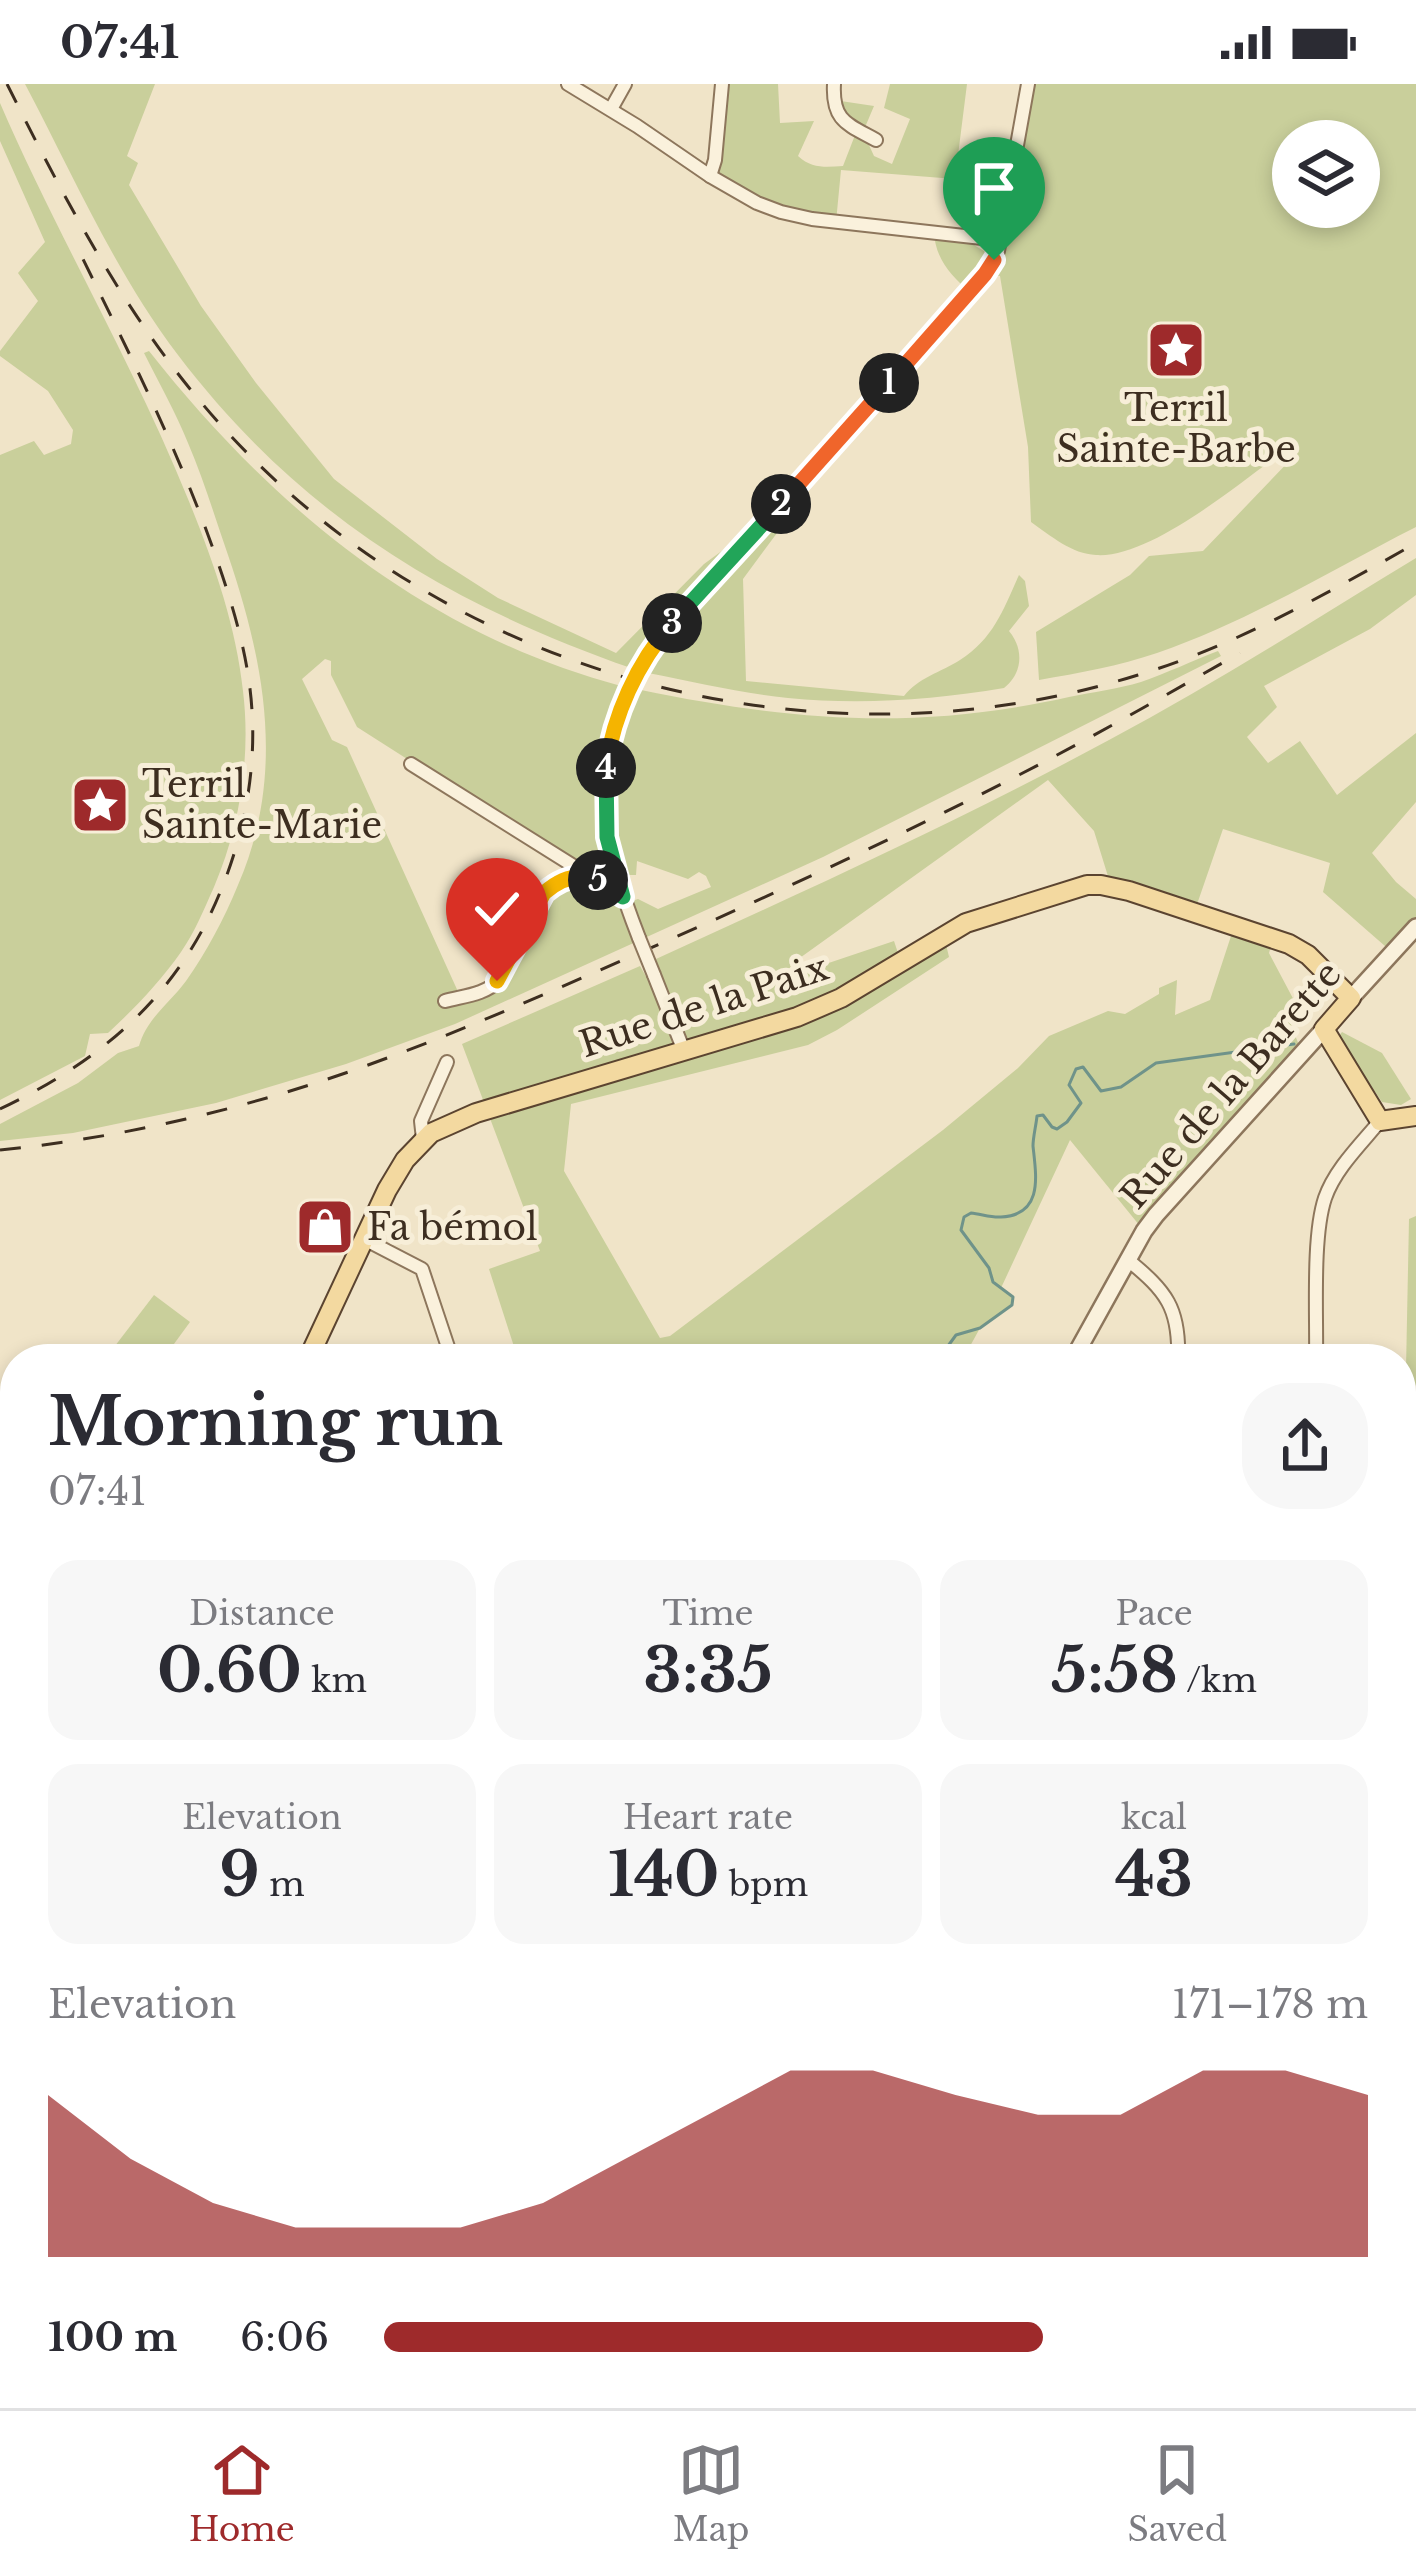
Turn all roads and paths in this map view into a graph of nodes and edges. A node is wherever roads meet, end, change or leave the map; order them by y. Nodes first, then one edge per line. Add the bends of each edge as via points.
1 (568, 84) edge
2 (626, 84) edge
3 (722, 84) edge
4 (834, 84) edge
5 (1028, 84) edge
6 (610, 109) junction
7 (876, 140) dead end
8 (710, 176) junction
9 (999, 246) junction
10 (411, 764) dead end
11 (594, 878) junction
12 (623, 897) junction
13 (1416, 927) edge
14 (1351, 998) junction
15 (445, 1000) dead end
16 (1324, 1029) junction
17 (683, 1051) junction
18 (447, 1062) dead end
19 (1416, 1116) edge
20 (1380, 1121) junction
21 (423, 1139) junction
22 (364, 1239) junction
23 (1128, 1260) junction
24 (315, 1344) edge
25 (447, 1344) edge
26 (1081, 1344) edge
27 (1178, 1344) edge
28 (1316, 1344) edge

1 - 6 street
2 - 6 street
3 - 8 street
4 - 7 street via 838,115
5 - 9 street
6 - 8 street
8 - 9 street via 781,212
9 - 12 street, bridge via 985,274 642,666 613,732 605,780 607,837
10 - 11 street
11 - 12 street
11 - 15 street via 569,878 544,893 497,981
12 - 17 street, bridge
13 - 14 street, Rue de la Barette
14 - 16 main road, Rue de la Barette
14 - 17 main road, Rue de la Paix via 1288,944 1129,891 1087,885 966,923 817,1009
16 - 20 main road
16 - 23 street, Rue de la Barette via 1156,1215
17 - 21 main road, Rue de la Paix via 476,1113
18 - 21 street via 421,1121
19 - 20 main road
20 - 28 street via 1326,1196
21 - 22 main road, Rue de la Paix
22 - 24 main road, Rue de la Paix
22 - 25 street via 422,1269
23 - 26 street, Rue de la Barette
23 - 27 street via 1172,1306

